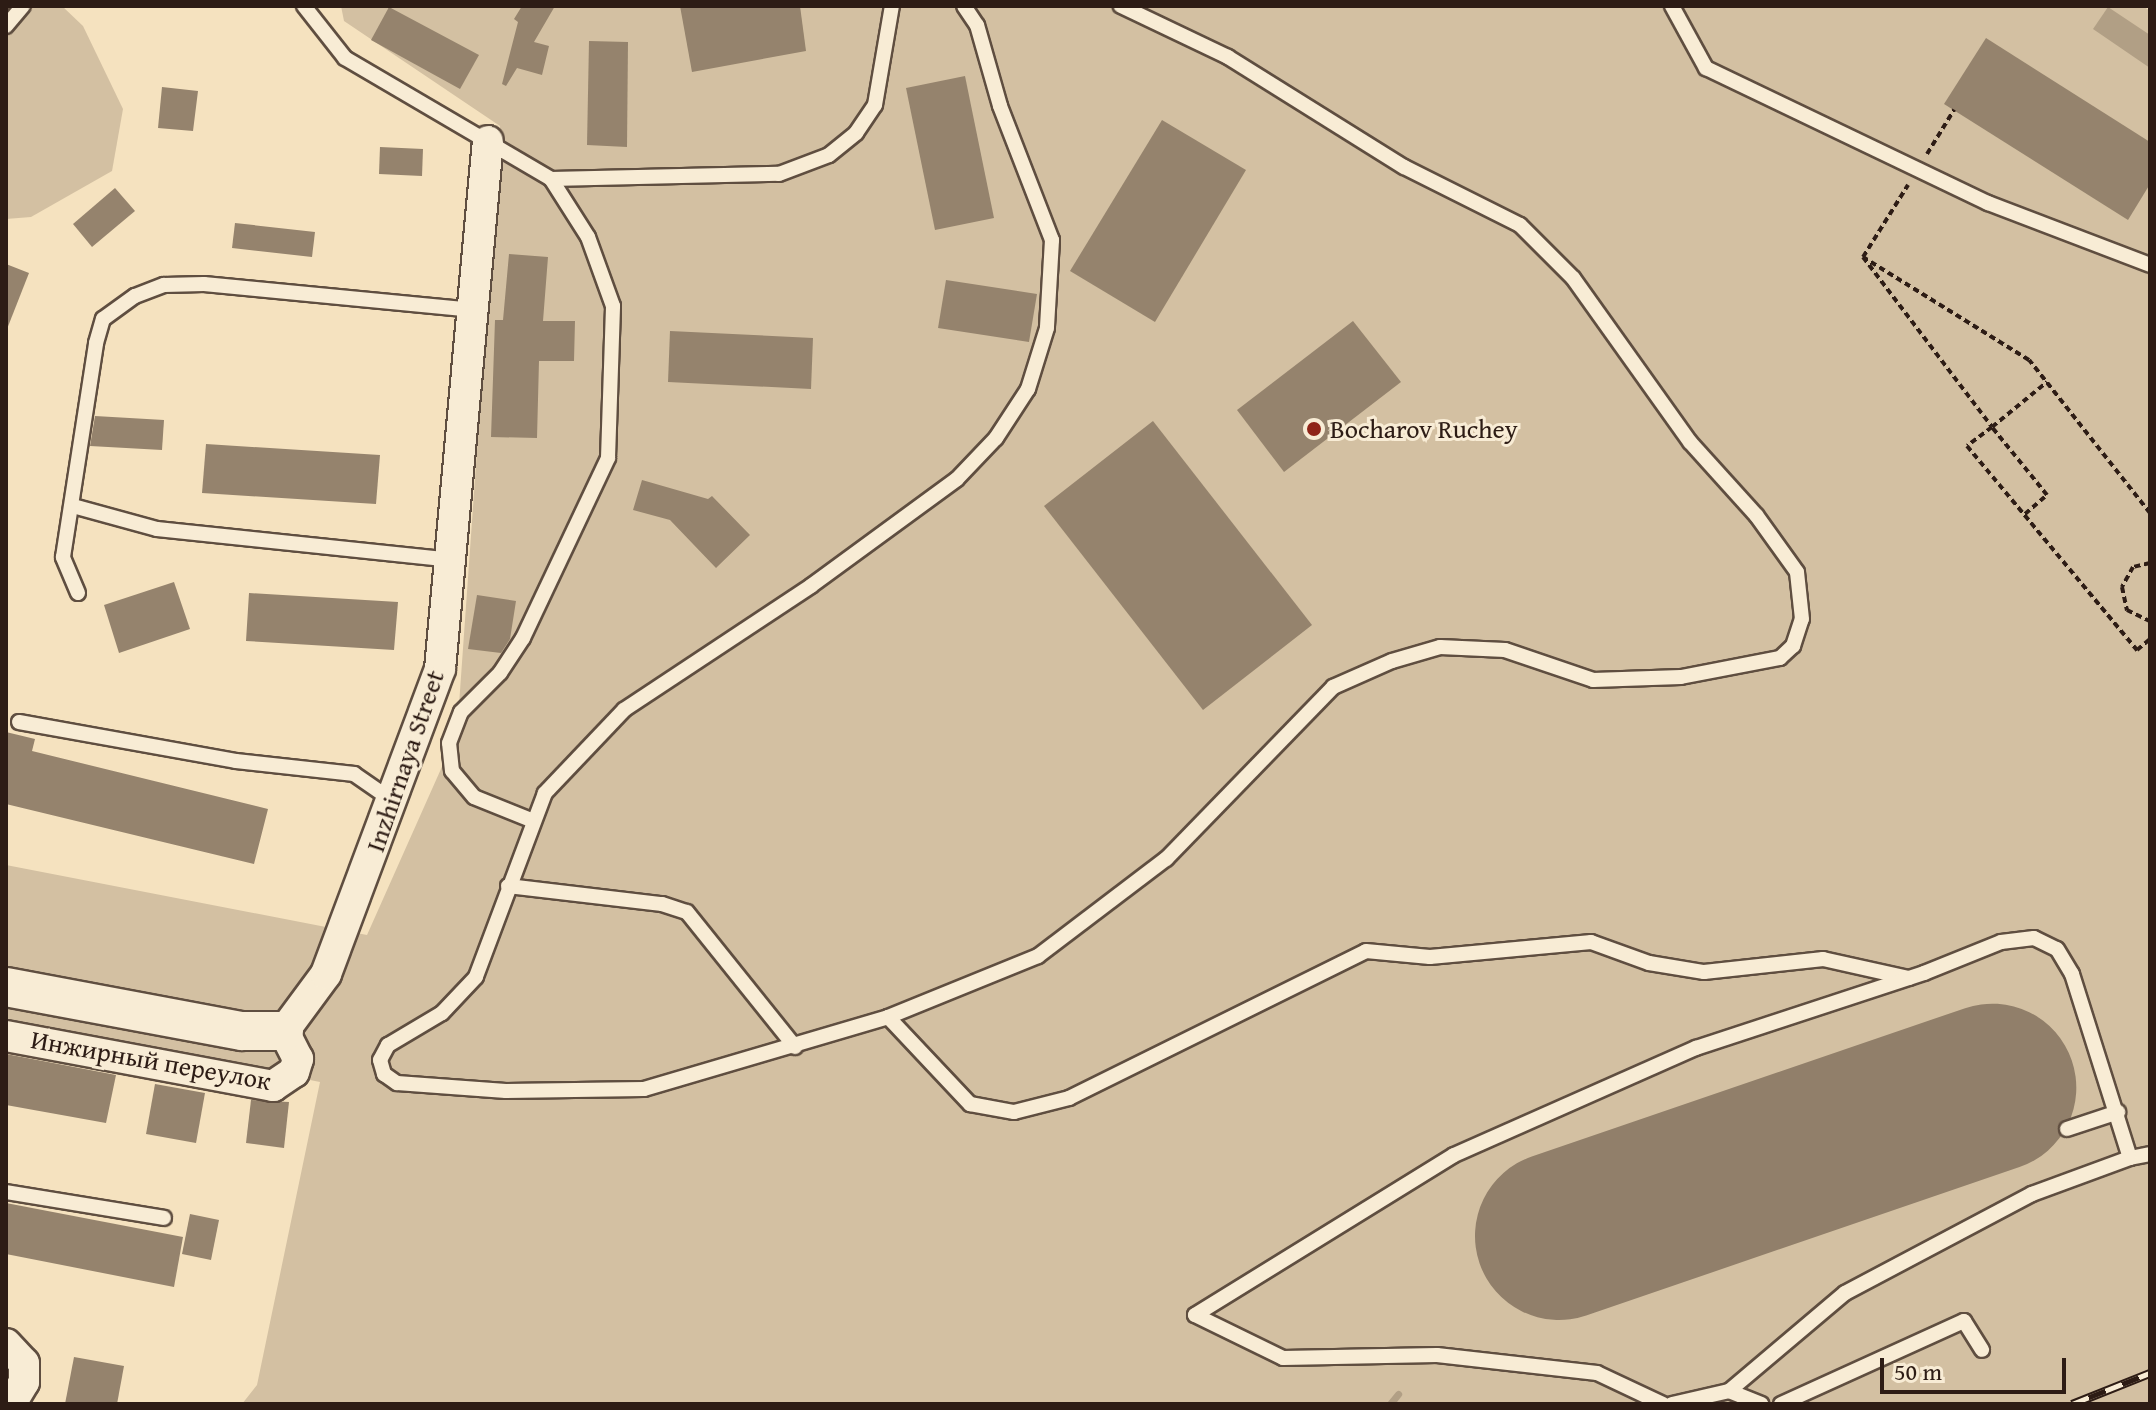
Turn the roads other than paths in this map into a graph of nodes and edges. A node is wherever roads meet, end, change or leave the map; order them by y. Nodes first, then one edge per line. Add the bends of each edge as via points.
1 (23, 6) edge
2 (304, 6) edge
3 (892, 6) edge
4 (964, 6) edge
5 (1121, 6) edge
6 (1672, 6) edge
7 (6, 26) edge
8 (488, 141) junction
9 (551, 179) junction
10 (2150, 265) edge
11 (474, 310) junction
12 (73, 506) junction
13 (450, 560) junction
14 (78, 593) dead end
15 (19, 722) dead end
16 (394, 801) junction
17 (531, 820) junction
18 (508, 886) junction
19 (1910, 978) junction
20 (6, 987) edge
21 (888, 1017) junction
22 (284, 1031) junction
23 (6, 1036) edge
24 (795, 1047) junction
25 (2118, 1112) junction
26 (2067, 1129) dead end
27 (2150, 1154) edge
28 (2130, 1158) junction
29 (6, 1192) edge
30 (164, 1218) dead end
31 (6, 1344) edge
32 (1982, 1350) dead end
33 (1729, 1391) junction
34 (11, 1404) edge
35 (1663, 1404) edge
36 (1672, 1404) edge
37 (1762, 1404) edge
38 (1781, 1404) edge

1 - 7 lane
2 - 8 lane via 345,58
3 - 9 lane via 875,105 856,133 829,155 779,174
4 - 17 lane via 977,25 1000,106 1052,240 1047,328 1028,389 996,438 957,479 811,586 624,710 545,793
5 - 21 lane via 1228,57 1404,167 1520,225 1573,278 1690,442 1789,560 1803,588 1802,619 1793,646 1780,658 1681,677 1593,680 1505,650 1440,647 1333,687 1166,859 1038,956
6 - 10 lane via 1706,68 1988,203
8 - 9 lane
8 - 11 street, Inzhirnaya Street via 479,195
9 - 17 lane via 588,237 613,306 608,458 523,638 500,673 461,712 449,743 452,771 474,797
11 - 12 lane via 204,284 164,285 135,296 103,319
11 - 13 street, Inzhirnaya Street
12 - 13 lane via 157,529
12 - 14 lane via 63,557
13 - 16 street, Inzhirnaya Street via 440,669
15 - 16 lane via 236,761 354,774
16 - 22 street, Inzhirnaya Street via 326,974
17 - 18 lane
18 - 24 lane via 662,904 687,912
18 - 24 lane via 476,977 442,1013 388,1045 380,1060 384,1074 397,1083 506,1091 644,1089
19 - 21 lane via 1823,959 1704,972 1649,963 1591,942 1430,957 1366,951 1069,1098 1014,1112 970,1104
19 - 25 lane via 2001,942 2034,938 2057,949 2072,974
19 - 35 lane via 1696,1048 1454,1155 1195,1315 1283,1358 1437,1355 1597,1373
20 - 22 street via 242,1031
21 - 24 lane
22 - 23 street, Инжирный переулок via 298,1059 285,1082 273,1086
25 - 26 lane
25 - 28 lane
27 - 28 lane
28 - 33 lane via 2032,1194 1845,1293
29 - 30 lane
31 - 34 street via 24,1363 24,1382
32 - 38 lane via 1964,1321
33 - 36 lane
33 - 37 lane

